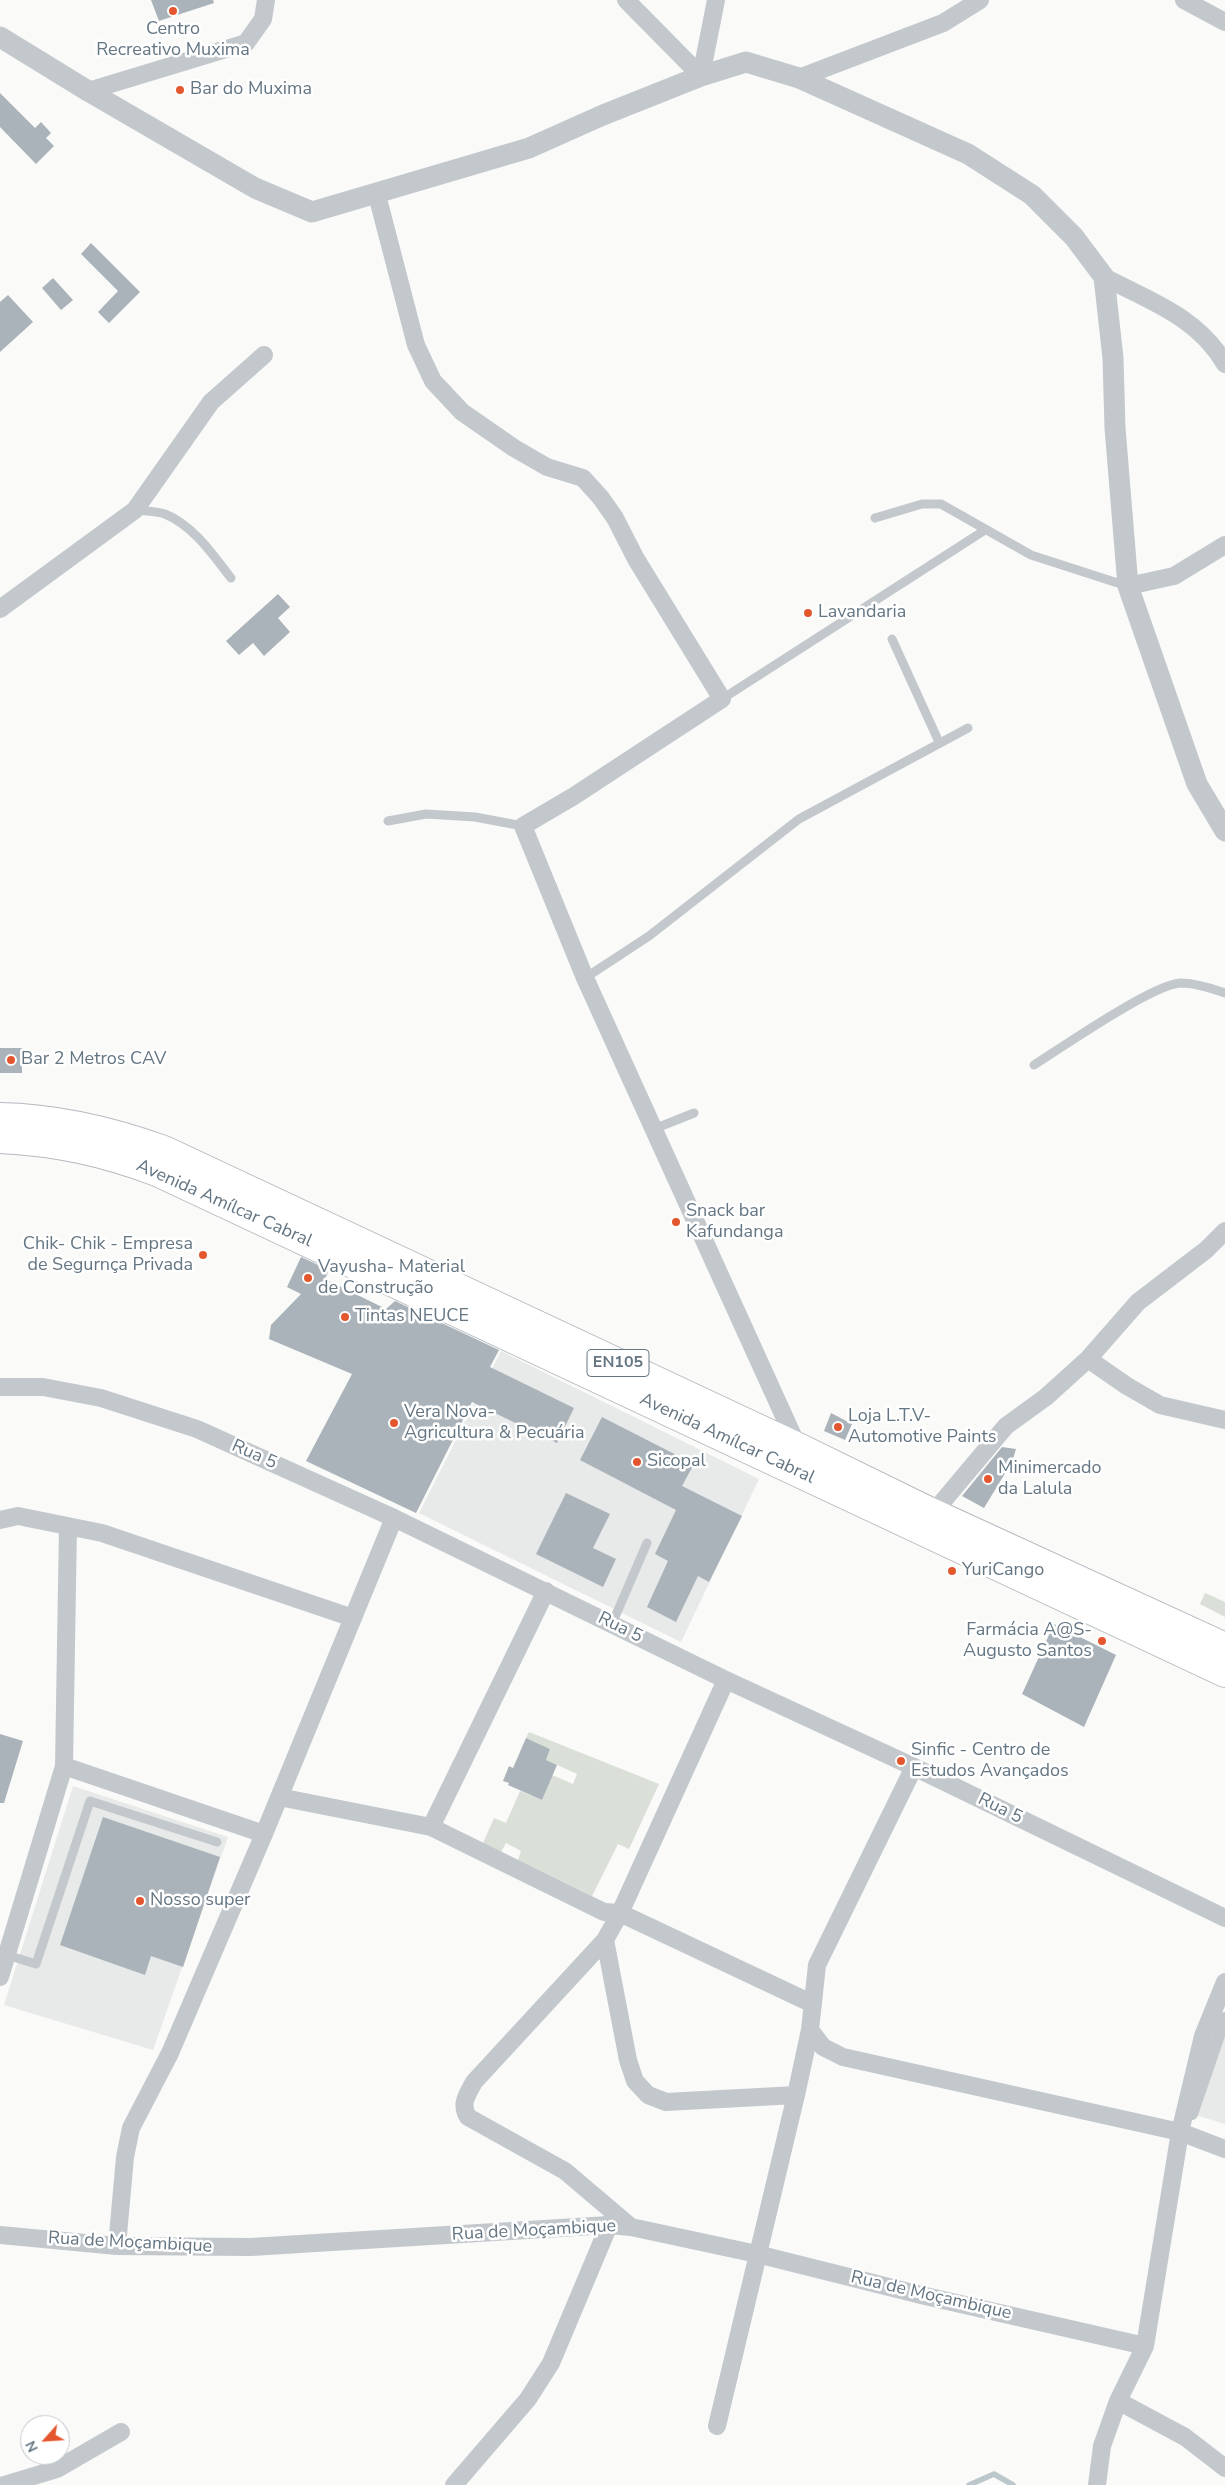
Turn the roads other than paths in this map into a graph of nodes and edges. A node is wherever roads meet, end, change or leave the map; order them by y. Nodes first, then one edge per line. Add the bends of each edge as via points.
1 (266, 0) edge
2 (626, 0) edge
3 (716, 0) edge
4 (980, 0) edge
5 (1184, 0) edge
6 (1225, 22) edge
7 (0, 37) edge
8 (701, 76) junction
9 (799, 78) junction
10 (88, 91) junction
11 (377, 195) junction
12 (1104, 278) junction
13 (264, 355) dead end
14 (1225, 364) edge
15 (135, 510) junction
16 (875, 518) dead end
17 (985, 530) junction
18 (1225, 545) edge
19 (231, 578) dead end
20 (1128, 586) junction
21 (0, 609) edge
22 (892, 639) dead end
23 (722, 699) junction
24 (968, 728) dead end
25 (939, 742) junction
26 (388, 821) dead end
27 (523, 826) junction
28 (1225, 832) edge
29 (585, 978) junction
30 (1225, 993) edge
31 (1034, 1065) dead end
32 (694, 1113) dead end
33 (0, 1117) edge
34 (654, 1129) junction
35 (0, 1139) edge
36 (1225, 1231) edge
37 (1088, 1359) junction
38 (0, 1387) edge
39 (1225, 1420) edge
40 (798, 1447) junction
41 (933, 1513) junction
42 (394, 1518) junction
43 (0, 1520) edge
44 (68, 1526) junction
45 (647, 1542) dead end
46 (546, 1591) junction
47 (353, 1618) junction
48 (612, 1624) junction
49 (1225, 1647) edge
50 (1225, 1673) edge
51 (726, 1680) junction
52 (64, 1766) junction
53 (914, 1767) junction
54 (279, 1797) junction
55 (430, 1827) junction
56 (264, 1834) junction
57 (217, 1842) dead end
58 (620, 1912) junction
59 (1225, 1918) edge
60 (605, 1940) junction
61 (7, 1955) junction
62 (0, 1976) edge
63 (1225, 1982) edge
64 (813, 2004) junction
65 (1225, 2018) edge
66 (810, 2030) junction
67 (796, 2096) junction
68 (1192, 2114) dead end
69 (1180, 2132) junction
70 (1225, 2149) edge
71 (609, 2225) junction
72 (631, 2227) junction
73 (0, 2235) edge
74 (117, 2246) junction
75 (757, 2254) junction
76 (1145, 2346) junction
77 (1118, 2401) junction
78 (717, 2426) dead end
79 (121, 2432) dead end
80 (1225, 2468) edge
81 (4, 2485) edge
82 (454, 2485) edge
83 (1098, 2485) edge

1 - 10 street via 263,19 246,43
2 - 8 street
3 - 8 street
4 - 9 street via 943,23
5 - 6 street
7 - 10 street
8 - 9 street via 746,62
8 - 11 street via 529,148
9 - 12 street via 968,154 1032,195 1074,236
10 - 11 street via 255,188 312,212
11 - 23 street via 416,345 433,381 462,412 514,448 547,467 583,478 615,518 636,559
12 - 14 street via 1186,319
12 - 20 street via 1113,358 1115,428
13 - 15 street via 211,402
15 - 19 lane via 164,514 184,525 204,543
15 - 21 street
16 - 17 lane via 922,504 941,504
17 - 20 lane via 1031,555
17 - 23 lane
18 - 20 street via 1174,576
20 - 28 street via 1197,784
22 - 25 lane
23 - 27 street
24 - 25 lane
25 - 29 lane via 799,818 686,908
26 - 27 lane via 426,814 475,817
27 - 29 street
29 - 34 street
30 - 31 lane via 1206,986 1179,983 1151,993
32 - 34 lane
33 - 40 main road, Avenida Amílcar Cabral / EN105 via 82,1125 164,1150
34 - 40 street
35 - 50 main road, Avenida Amílcar Cabral / EN105 via 110,1155 157,1172
36 - 37 street via 1206,1250 1138,1302
37 - 39 street via 1160,1405
37 - 41 street via 1046,1397 1006,1426
38 - 42 street, Rua 5 via 43,1387 101,1398 197,1429
40 - 41 main road, Avenida Amílcar Cabral / EN105
41 - 49 main road, Avenida Amílcar Cabral / EN105
42 - 46 street, Rua 5
42 - 47 street
43 - 44 street via 18,1516
44 - 47 street via 102,1533
44 - 52 street
45 - 48 lane
46 - 48 street, Rua 5
46 - 55 street
47 - 54 street
48 - 51 street, Rua 5
51 - 53 street, Rua 5
51 - 58 street
52 - 56 street
52 - 61 street
53 - 59 street, Rua 5
53 - 64 street via 817,1965
54 - 55 street
54 - 56 street
55 - 58 street via 604,1912
56 - 74 street via 170,2053 131,2128 125,2157
57 - 61 lane via 90,1801 36,1964
58 - 60 street
58 - 64 street
60 - 67 street via 628,2060 634,2081 648,2094 666,2102
60 - 72 street via 474,2082 464,2101 464,2110 468,2117 565,2171
61 - 62 street
63 - 69 street via 1203,2036
64 - 66 street
65 - 68 street
66 - 67 street
66 - 69 street via 823,2047 843,2057
67 - 75 street
69 - 70 street
69 - 76 street
71 - 72 street, Rua de Moçambique
71 - 74 street, Rua de Moçambique via 252,2247
71 - 82 street via 551,2363 528,2399
72 - 75 street, Rua de Moçambique
73 - 74 street, Rua de Moçambique
75 - 76 street, Rua de Moçambique
75 - 78 street
76 - 77 street
77 - 80 street via 1185,2437
77 - 83 street via 1102,2446
79 - 81 street via 57,2469

